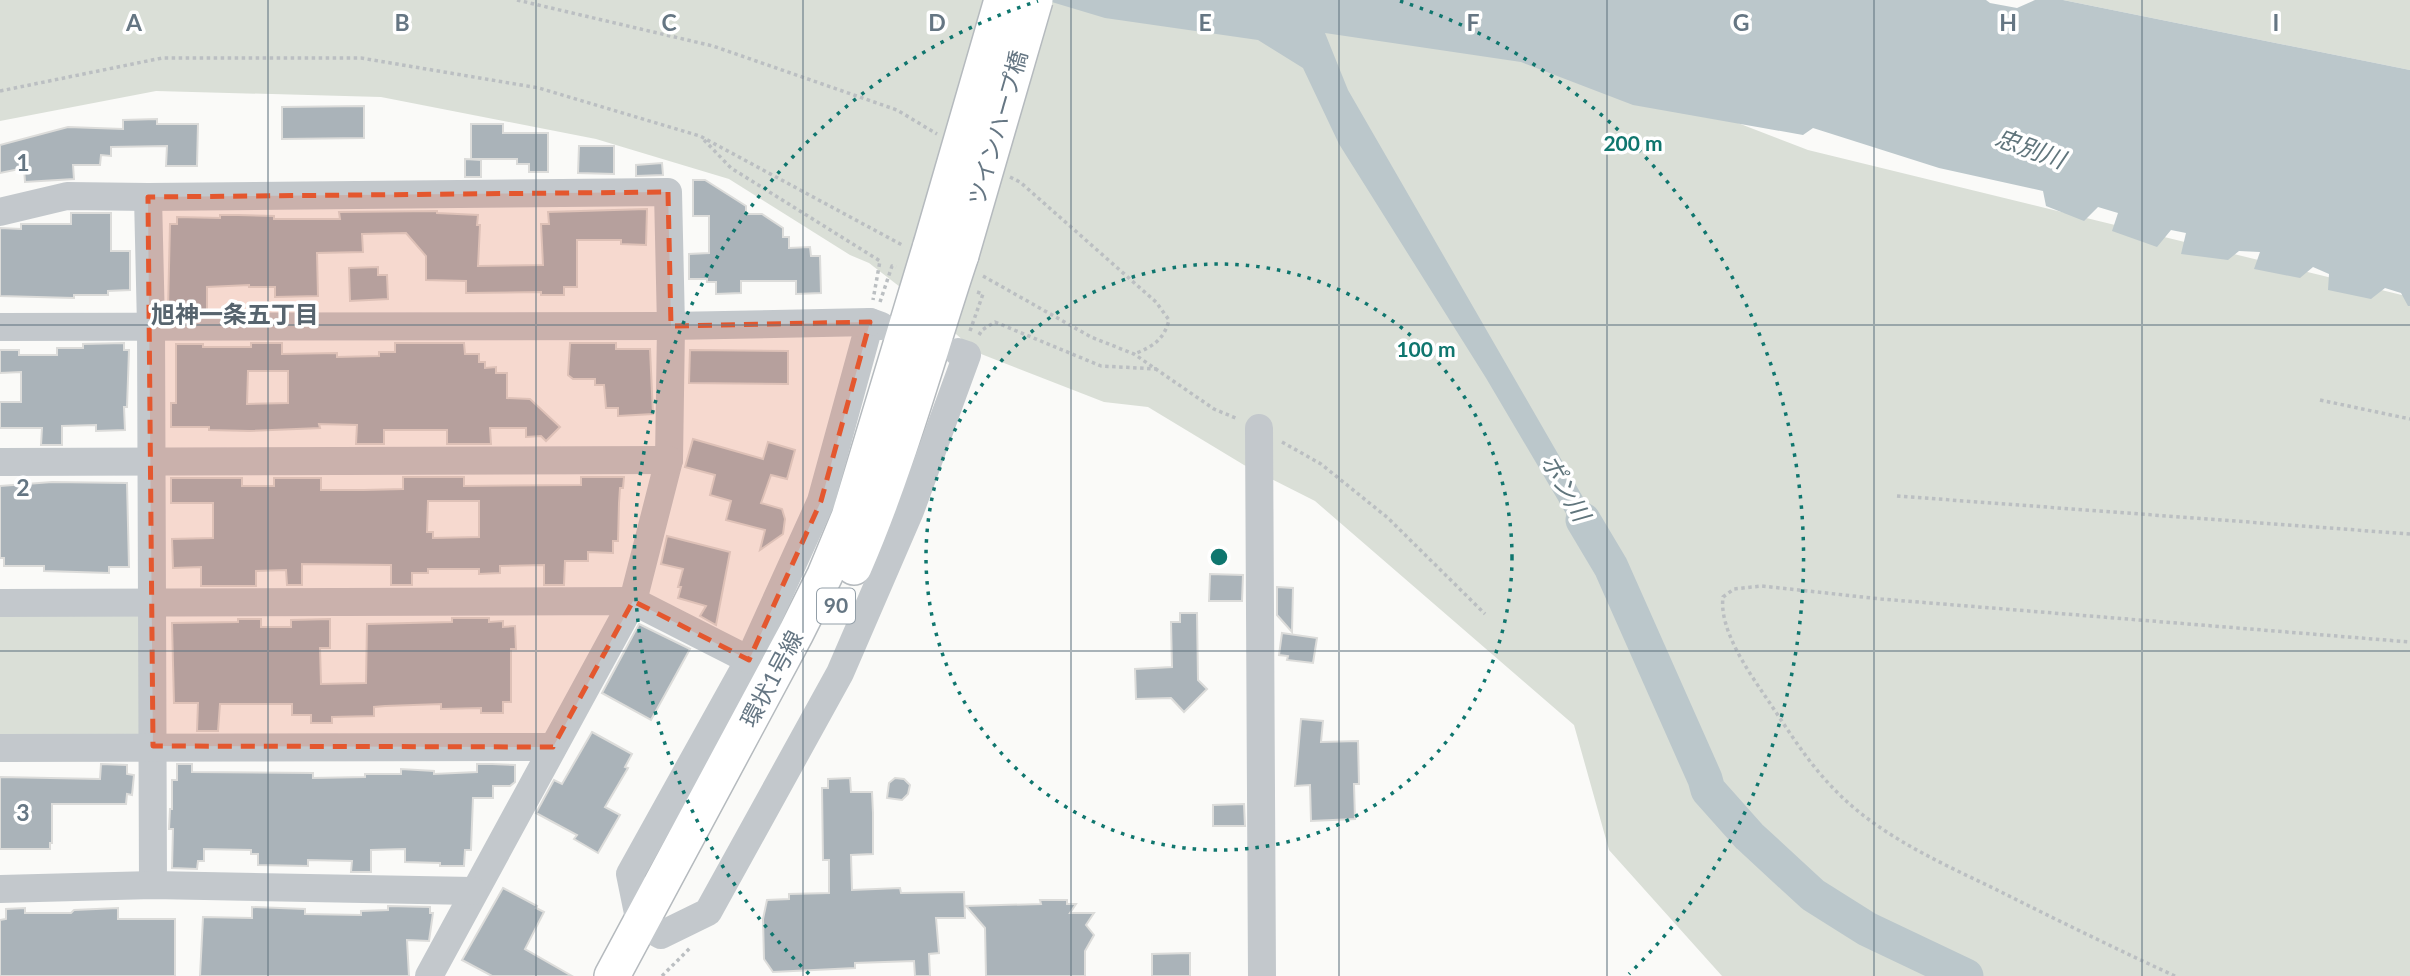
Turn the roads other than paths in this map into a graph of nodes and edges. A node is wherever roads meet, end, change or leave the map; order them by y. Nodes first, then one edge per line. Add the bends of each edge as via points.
1 (1002, 0) edge
2 (1035, 0) edge
3 (148, 197) junction
4 (0, 212) edge
5 (934, 250) junction
6 (151, 326) junction
7 (671, 326) junction
8 (0, 327) edge
9 (962, 353) road end
10 (1259, 428) dead end
11 (669, 460) junction
12 (0, 462) edge
13 (150, 462) junction
14 (633, 601) junction
15 (0, 603) edge
16 (152, 603) junction
17 (749, 660) junction
18 (153, 746) junction
19 (554, 747) junction
20 (0, 748) edge
21 (153, 885) junction
22 (0, 889) edge
23 (473, 891) junction
24 (650, 929) junction
25 (655, 975) edge
26 (429, 976) edge
27 (612, 976) edge
28 (1262, 976) edge

1 - 5 main road, ツインハープ橋 / 90, bridge
2 - 5 main road, ツインハープ橋 / 90, bridge
3 - 4 street via 68,196
3 - 6 street
3 - 7 street via 668,192
5 - 24 main road, 環状1号線 / 90 via 920,387 875,520 819,640
6 - 7 street
6 - 8 street
6 - 13 street
7 - 11 street
7 - 17 street via 875,324 821,501
9 - 24 street via 910,511 840,673 708,912
10 - 28 street
11 - 13 street
11 - 14 street
12 - 13 street
13 - 16 street
14 - 16 street
14 - 17 street
14 - 19 street
15 - 16 street
16 - 18 street
17 - 24 street via 630,874
18 - 19 street
18 - 20 street
18 - 21 street
19 - 23 street
21 - 22 street
21 - 23 street
23 - 26 street
24 - 25 main road, 環状1号線 / 90
24 - 27 main road, 環状1号線 / 90

